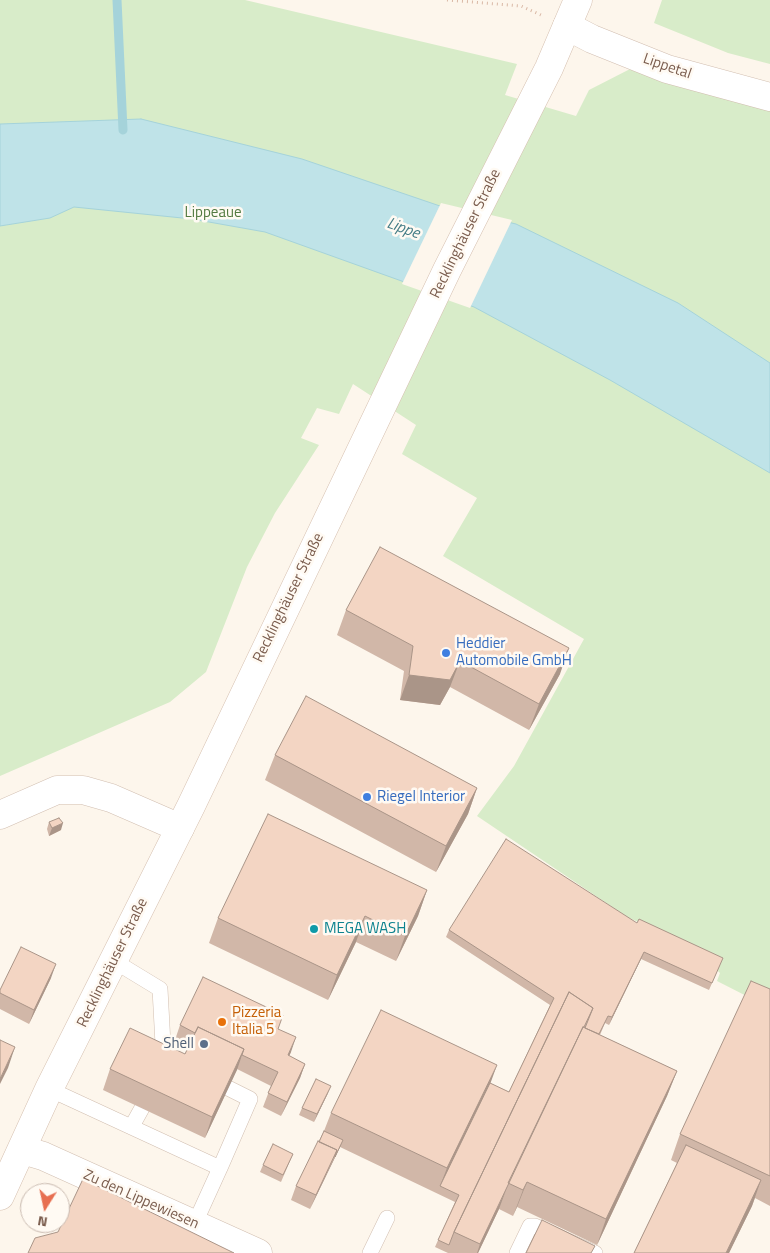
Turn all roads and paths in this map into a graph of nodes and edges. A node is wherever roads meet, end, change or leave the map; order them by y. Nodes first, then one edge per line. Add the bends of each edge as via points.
1 (447, 0) edge
2 (578, 0) edge
3 (567, 26) junction
4 (770, 97) edge
5 (0, 815) edge
6 (180, 828) junction
7 (114, 961) junction
8 (182, 1066) edge
9 (228, 1088) edge
10 (49, 1089) junction
11 (142, 1108) dead end
12 (132, 1126) junction
13 (22, 1150) junction
14 (220, 1168) junction
15 (0, 1196) edge
16 (387, 1218) dead end
17 (195, 1223) junction
18 (258, 1253) edge
19 (370, 1253) edge
20 (517, 1253) edge
21 (595, 1253) edge

1 - 3 path via 521,6
2 - 3 main road, Recklinghäuser Straße
3 - 4 main road, Lippetal via 668,69
3 - 6 main road, Recklinghäuser Straße
5 - 6 main road via 57,790 83,790 111,798
6 - 7 main road, Recklinghäuser Straße
7 - 8 lane via 160,989 163,1063
7 - 10 main road, Recklinghäuser Straße
9 - 14 lane via 250,1099
10 - 12 lane
10 - 13 main road, Recklinghäuser Straße
11 - 12 lane
12 - 14 lane
13 - 15 main road, Recklinghäuser Straße
13 - 17 main road, Zu den Lippewiesen via 43,1156
14 - 17 lane
16 - 19 lane
17 - 18 main road, Zu den Lippewiesen
20 - 21 lane via 530,1226

